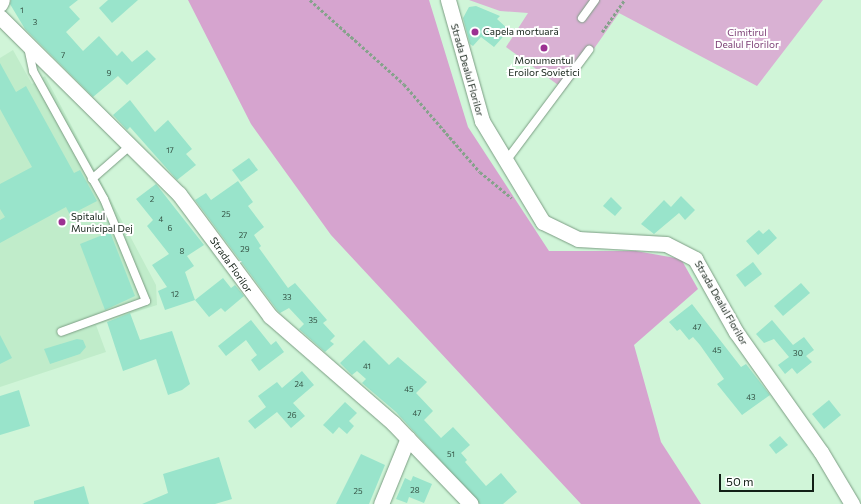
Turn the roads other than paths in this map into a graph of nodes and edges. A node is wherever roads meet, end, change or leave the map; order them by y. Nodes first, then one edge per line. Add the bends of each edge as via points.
1 (2, 0) edge
2 (448, 0) edge
3 (595, 0) edge
4 (0, 4) edge
5 (0, 17) edge
6 (582, 18) dead end
7 (27, 43) junction
8 (589, 50) dead end
9 (131, 145) junction
10 (506, 161) junction
11 (92, 179) junction
12 (62, 332) dead end
13 (408, 438) junction
14 (381, 504) edge
15 (470, 504) edge
16 (852, 504) edge

1 - 4 street
2 - 10 street, Strada Dealul Florilor via 482,121
3 - 6 lane
5 - 7 street, Strada Florilor
7 - 9 street, Strada Florilor
7 - 11 lane via 32,71
8 - 10 lane
9 - 11 lane
9 - 13 street, Strada Florilor via 179,194 270,316
10 - 16 street, Strada Dealul Florilor via 529,204 543,222 559,233 578,239 666,244 695,259 736,332 821,452
11 - 12 lane via 146,301
13 - 14 street
13 - 15 street, Strada Florilor

